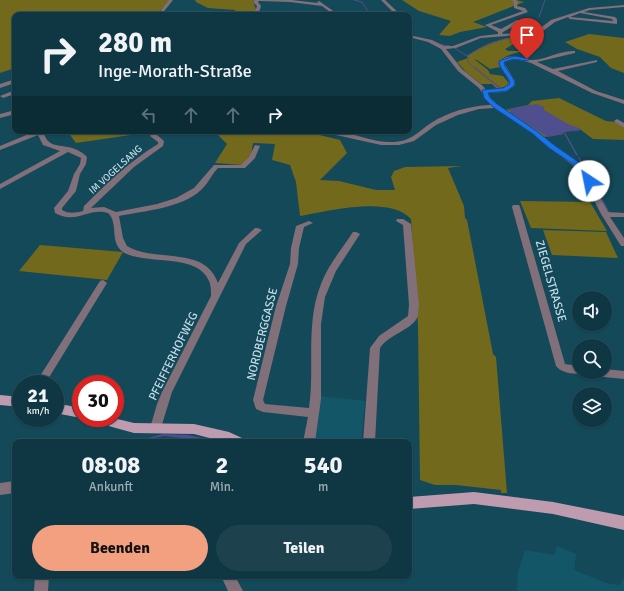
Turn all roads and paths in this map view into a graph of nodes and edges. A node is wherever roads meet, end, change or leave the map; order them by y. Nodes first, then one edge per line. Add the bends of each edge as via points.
1 (172, 0) edge
2 (316, 0) edge
3 (383, 0) edge
4 (514, 0) edge
5 (530, 4) dead end
6 (322, 5) junction
7 (624, 6) edge
8 (524, 9) junction
9 (162, 12) edge
10 (257, 12) edge
11 (332, 12) edge
12 (396, 12) edge
13 (581, 13) junction
14 (567, 18) junction
15 (519, 21) dead end
16 (500, 33) junction
17 (412, 37) edge
18 (443, 48) junction
19 (573, 52) dead end
20 (532, 61) junction
21 (595, 61) dead end
22 (551, 71) junction
23 (12, 82) edge
24 (0, 86) edge
25 (484, 92) junction
26 (12, 93) edge
27 (4, 96) dead end
28 (624, 102) edge
29 (495, 106) junction
30 (12, 113) edge
31 (0, 116) edge
32 (617, 121) dead end
33 (624, 126) edge
34 (34, 134) edge
35 (41, 134) edge
36 (154, 134) edge
37 (340, 134) edge
38 (257, 146) dead end
39 (0, 148) edge
40 (68, 149) junction
41 (0, 188) edge
42 (516, 207) dead end
43 (86, 212) junction
44 (115, 214) junction
45 (605, 214) junction
46 (624, 215) edge
47 (400, 221) dead end
48 (309, 223) dead end
49 (258, 230) dead end
50 (356, 234) dead end
51 (624, 244) edge
52 (103, 283) dead end
53 (216, 296) junction
54 (572, 369) edge
55 (612, 374) edge
56 (46, 375) edge
57 (624, 375) edge
58 (0, 400) edge
59 (12, 401) edge
60 (313, 413) junction
61 (124, 426) edge
62 (156, 428) junction
63 (230, 439) edge
64 (309, 439) edge
65 (369, 439) edge
66 (12, 487) edge
67 (0, 489) edge
68 (412, 503) edge
69 (624, 523) edge
70 (42, 579) edge
71 (230, 579) edge
72 (42, 591) edge
73 (236, 591) edge

1 - 9 street
2 - 6 street
3 - 12 street
4 - 8 street via 515,7
5 - 8 street
6 - 10 street via 258,0 255,2 259,6
6 - 11 street
7 - 13 street via 596,8
8 - 16 street via 526,12 523,14 487,26
13 - 14 street
13 - 14 street via 613,18 615,23
14 - 16 street via 553,22 534,33
15 - 16 street
16 - 18 street
17 - 18 street via 430,41
18 - 25 street via 460,70
19 - 20 street
20 - 22 street
20 - 25 street via 514,58 502,60 501,64 512,79 512,85 505,90
21 - 22 street
22 - 28 street via 595,92
23 - 24 street
25 - 29 street
26 - 27 street
29 - 37 street via 457,114 434,124 407,141 381,142
29 - 45 street via 536,133 582,169
30 - 31 street
32 - 33 street
34 - 39 street
35 - 40 street via 48,146
36 - 43 street, IM VOGELSANG via 161,141 161,145 116,180
38 - 44 street via 252,158 244,167 216,166 198,189 186,196 161,205
40 - 41 street
40 - 43 street via 81,154 84,159 72,191 58,211 70,215
42 - 54 street, ZIEGELSTRASSE via 562,366
43 - 44 street via 105,210
44 - 53 street via 122,248 139,255 182,260 196,265 212,278
45 - 46 street
45 - 51 street
47 - 65 street via 407,224 413,317 407,324 379,340 375,348
48 - 60 street, NORDBERGGASSE via 300,226 294,264 280,308 258,400 263,408
49 - 53 street, PFEIFFERHOFWEG via 243,243
50 - 60 street via 334,267 321,300 316,325 316,394
52 - 56 street
53 - 62 street, PFEIFFERHOFWEG via 167,392
55 - 57 street
58 - 59 main road
60 - 64 street
61 - 62 main road
62 - 63 main road via 194,429
66 - 67 street
68 - 69 main road via 474,498 553,508
70 - 72 street
71 - 73 street

